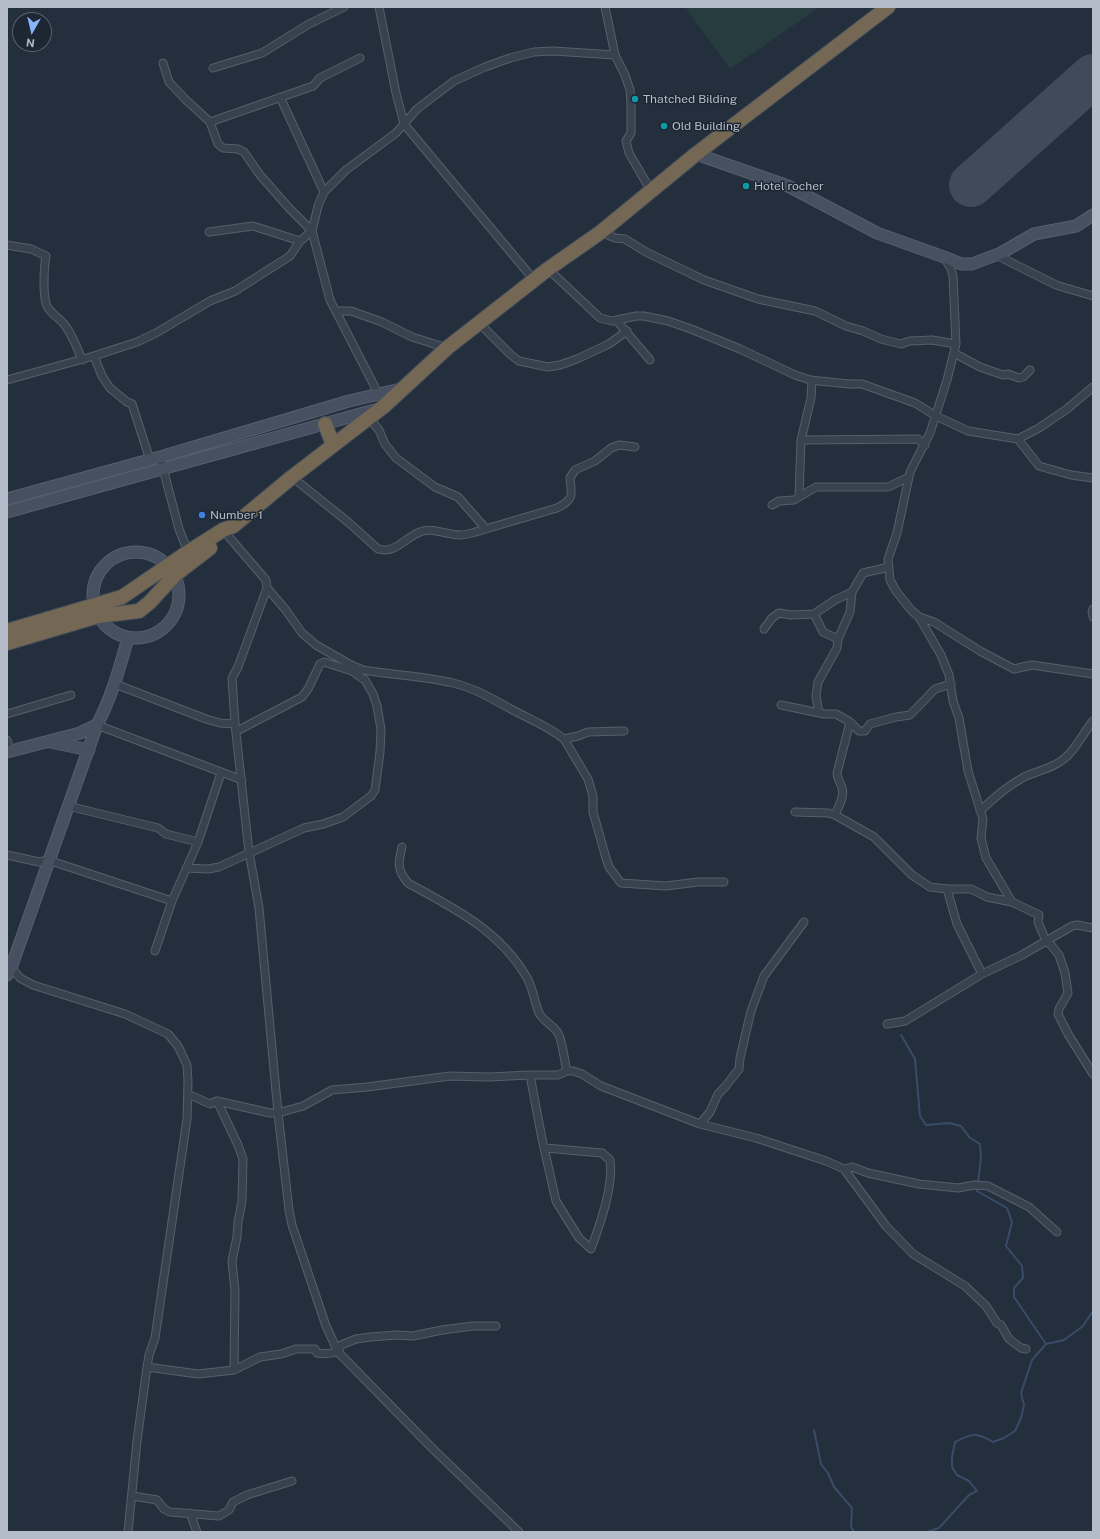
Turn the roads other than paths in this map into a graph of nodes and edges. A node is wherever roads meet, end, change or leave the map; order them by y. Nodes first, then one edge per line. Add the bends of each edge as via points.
1 (344, 7) edge
2 (379, 7) edge
3 (605, 7) edge
4 (888, 7) edge
5 (615, 55) junction
6 (360, 58) dead end
7 (163, 63) dead end
8 (213, 68) dead end
9 (280, 97) junction
10 (210, 122) junction
11 (404, 124) junction
12 (696, 154) junction
13 (651, 191) junction
14 (324, 192) junction
15 (1093, 215) edge
16 (312, 231) junction
17 (209, 232) dead end
18 (601, 232) junction
19 (300, 241) junction
20 (7, 245) edge
21 (996, 255) junction
22 (944, 257) junction
23 (548, 269) junction
24 (534, 280) junction
25 (1093, 296) edge
26 (337, 311) junction
27 (617, 321) junction
28 (479, 323) junction
29 (627, 331) junction
30 (956, 344) junction
31 (447, 348) junction
32 (954, 353) junction
33 (94, 356) junction
34 (82, 360) junction
35 (650, 360) dead end
36 (1030, 370) dead end
37 (7, 380) edge
38 (812, 380) junction
39 (1093, 387) edge
40 (406, 388) junction
41 (378, 393) junction
42 (387, 404) junction
43 (936, 416) junction
44 (369, 418) junction
45 (324, 424) junction
46 (1018, 439) junction
47 (801, 440) junction
48 (333, 445) junction
49 (925, 445) junction
50 (195, 446) junction
51 (635, 447) dead end
52 (198, 458) junction
53 (155, 459) junction
54 (163, 469) junction
55 (98, 475) junction
56 (292, 477) junction
57 (909, 477) junction
58 (1093, 478) edge
59 (102, 486) junction
60 (21, 495) junction
61 (799, 497) junction
62 (7, 499) edge
63 (772, 505) dead end
64 (25, 507) junction
65 (7, 512) edge
66 (486, 529) junction
67 (228, 531) junction
68 (188, 552) junction
69 (889, 567) junction
70 (171, 571) junction
71 (140, 586) junction
72 (267, 588) junction
73 (852, 592) junction
74 (122, 598) junction
75 (149, 603) junction
76 (1093, 609) edge
77 (96, 611) junction
78 (128, 613) junction
79 (814, 614) junction
80 (919, 617) junction
81 (1093, 617) edge
82 (764, 629) dead end
83 (7, 631) edge
84 (128, 638) junction
85 (838, 639) junction
86 (7, 643) edge
87 (1093, 674) edge
88 (115, 684) junction
89 (951, 684) junction
90 (71, 695) dead end
91 (782, 705) dead end
92 (819, 713) junction
93 (7, 714) edge
94 (1093, 721) edge
95 (850, 722) junction
96 (97, 725) junction
97 (236, 728) junction
98 (624, 731) dead end
99 (564, 739) junction
100 (47, 742) junction
101 (8, 747) edge
102 (89, 750) junction
103 (221, 773) junction
104 (242, 780) junction
105 (68, 806) junction
106 (980, 811) junction
107 (795, 812) dead end
108 (835, 815) junction
109 (198, 842) junction
110 (402, 847) dead end
111 (249, 852) junction
112 (7, 855) edge
113 (48, 860) junction
114 (186, 868) junction
115 (724, 882) dead end
116 (947, 889) junction
117 (172, 901) junction
118 (1012, 902) junction
119 (804, 922) dead end
120 (1093, 928) edge
121 (1046, 941) junction
122 (155, 951) dead end
123 (8, 968) edge
124 (982, 974) junction
125 (887, 1024) dead end
126 (567, 1071) junction
127 (1093, 1074) edge
128 (530, 1075) junction
129 (188, 1094) junction
130 (217, 1101) junction
131 (278, 1113) junction
132 (700, 1124) junction
133 (545, 1148) junction
134 (844, 1168) junction
135 (1057, 1232) dead end
136 (496, 1326) dead end
137 (1026, 1349) dead end
138 (338, 1352) junction
139 (147, 1367) junction
140 (234, 1370) junction
141 (292, 1481) dead end
142 (133, 1496) junction
143 (190, 1513) junction
144 (128, 1532) edge
145 (197, 1532) edge
146 (519, 1532) edge

1 - 8 street via 309,24 262,53
2 - 11 street
3 - 5 street
4 - 12 highway
5 - 11 street via 554,51 534,52 510,58 454,80 417,109
5 - 13 street via 630,90 630,133 626,141 629,153
6 - 9 street via 320,78 313,86 290,96
7 - 10 street via 169,82
9 - 10 street
9 - 14 street
10 - 16 street via 218,144 223,148 244,152 260,175
11 - 14 street via 396,133 346,170
11 - 24 street
12 - 13 highway
12 - 22 street via 788,186 877,233
13 - 18 highway
14 - 16 street
15 - 21 street via 1076,226 1034,234
16 - 19 street
16 - 26 street via 330,300
17 - 19 street via 253,226
18 - 23 highway
18 - 30 street via 625,239 646,252 710,282 758,299 815,311 881,340 901,344 932,340
19 - 33 street via 290,256 235,291 210,301 137,342
20 - 34 street via 31,249 46,256 45,299 48,308 70,333
21 - 22 street via 972,264 961,264
21 - 25 street via 1056,285
22 - 30 street via 953,276
23 - 24 highway
23 - 27 street via 600,318
24 - 28 highway
26 - 31 street via 351,311 382,322 412,337
26 - 41 street
27 - 29 street
27 - 38 street via 636,316 668,321 691,328 795,375
28 - 29 street via 519,361 548,367 560,365 609,344
28 - 31 highway
29 - 35 street
30 - 32 street
31 - 40 highway
32 - 36 street via 980,367 1003,375 1019,378
32 - 43 street
33 - 34 street
33 - 53 street via 110,388 132,404
34 - 37 street
38 - 43 street via 862,384 914,403
38 - 47 street via 812,398
39 - 46 street via 1067,409
40 - 41 street
40 - 42 highway
41 - 42 street
41 - 50 street
42 - 44 highway
42 - 45 street
43 - 46 street via 968,431
43 - 49 street
44 - 48 highway
44 - 66 street via 396,458 435,487 458,497
45 - 48 highway
45 - 52 street
46 - 58 street via 1039,466
47 - 49 street via 918,439
47 - 61 street
48 - 56 highway
49 - 57 street
50 - 52 street
50 - 53 street
51 - 66 street via 619,445 611,448 575,470 570,478 572,494 566,504
52 - 54 street
53 - 54 street
53 - 55 street
54 - 59 street
54 - 68 street
55 - 59 street
55 - 60 street
56 - 66 street via 378,549 384,551 390,550 418,532 430,529 460,535
56 - 67 highway
57 - 61 street via 888,488 816,487
57 - 69 street via 893,550 889,557
59 - 64 street
60 - 62 street
60 - 64 street
61 - 63 street
64 - 65 street
67 - 68 highway
67 - 70 highway
67 - 72 street via 266,580
68 - 70 highway
69 - 73 street via 863,573
69 - 80 street via 890,580 896,591
70 - 71 highway
70 - 75 highway
70 - 77 street via 159,558 150,554 130,552 112,559 104,565 94,582
70 - 84 street via 178,585 179,597 172,620 152,635
71 - 74 highway
71 - 75 highway
72 - 97 street via 232,678
72 - 99 street via 302,633 316,645 350,665 363,670 468,687 549,728
73 - 79 street
73 - 85 street via 850,612
74 - 77 highway
74 - 78 highway
75 - 78 highway via 139,611
76 - 81 street
77 - 78 highway
77 - 83 highway
77 - 84 street via 112,632
77 - 86 highway
79 - 82 street via 779,613
79 - 85 street via 822,632
80 - 87 street via 934,622 1014,669 1032,665
80 - 89 street via 941,655
84 - 88 street
85 - 92 street via 837,648 818,682 816,696
88 - 96 street
88 - 97 street
89 - 95 street via 935,689 910,715 870,724 865,731 859,731
89 - 106 street via 968,771
90 - 93 street
91 - 92 street
92 - 95 street via 836,714
94 - 106 street via 1065,758 1022,778 999,793
95 - 108 street via 837,773 843,795
96 - 100 street via 80,733
96 - 102 street
96 - 103 street
97 - 104 street
97 - 111 street via 302,697 317,668 324,662 352,671 365,680 377,706 381,729 380,752 371,796 343,817 304,828
98 - 99 street via 588,732
99 - 115 street via 588,779 593,796 593,812 606,858 620,883 666,886
100 - 101 street
100 - 102 street
102 - 105 street
103 - 104 street
103 - 109 street
104 - 111 street
105 - 109 street via 158,828 166,834
105 - 113 street
106 - 118 street via 983,819 981,840 986,858
107 - 108 street
108 - 116 street via 874,837 914,878 930,887
109 - 114 street
110 - 126 street via 398,862 402,876 408,883 459,911 508,950 526,976 540,1015 560,1037
111 - 114 street via 219,867
111 - 131 street via 259,908
112 - 113 street via 39,862
113 - 117 street
113 - 123 street
114 - 117 street
116 - 118 street via 971,889 987,897
116 - 124 street via 957,924
117 - 122 street
118 - 121 street via 1039,915 1038,922
119 - 132 street via 764,976 751,1011 739,1069 718,1094 710,1112
120 - 121 street via 1077,924
121 - 124 street
121 - 127 street via 1060,957 1068,990 1058,1014
123 - 129 street via 33,985 125,1014 168,1034 178,1046 187,1065
124 - 125 street via 905,1021
126 - 128 street via 558,1075
126 - 132 street via 578,1073 601,1086
128 - 131 street via 450,1076 332,1090 303,1106
128 - 133 street
129 - 130 street via 210,1104
129 - 139 street via 178,1186 155,1338
130 - 131 street
130 - 140 street via 242,1159 242,1201 232,1261 235,1292
131 - 138 street via 292,1224 326,1326
132 - 134 street via 756,1138
133 - 133 street via 556,1201 578,1238 591,1249 610,1183 610,1160 602,1153
134 - 135 street via 852,1167 919,1184 958,1188 988,1186 1029,1207
134 - 137 street via 886,1226 913,1254 965,1286 986,1306 1009,1339
136 - 138 street via 473,1326 413,1336 356,1339 341,1345
138 - 140 street via 321,1354 314,1349 296,1348 281,1354 260,1357
138 - 146 street
139 - 140 street via 198,1374
139 - 142 street
141 - 143 street via 247,1495 233,1502 229,1510 219,1516
142 - 143 street via 157,1500 170,1512
142 - 144 street
143 - 145 street

